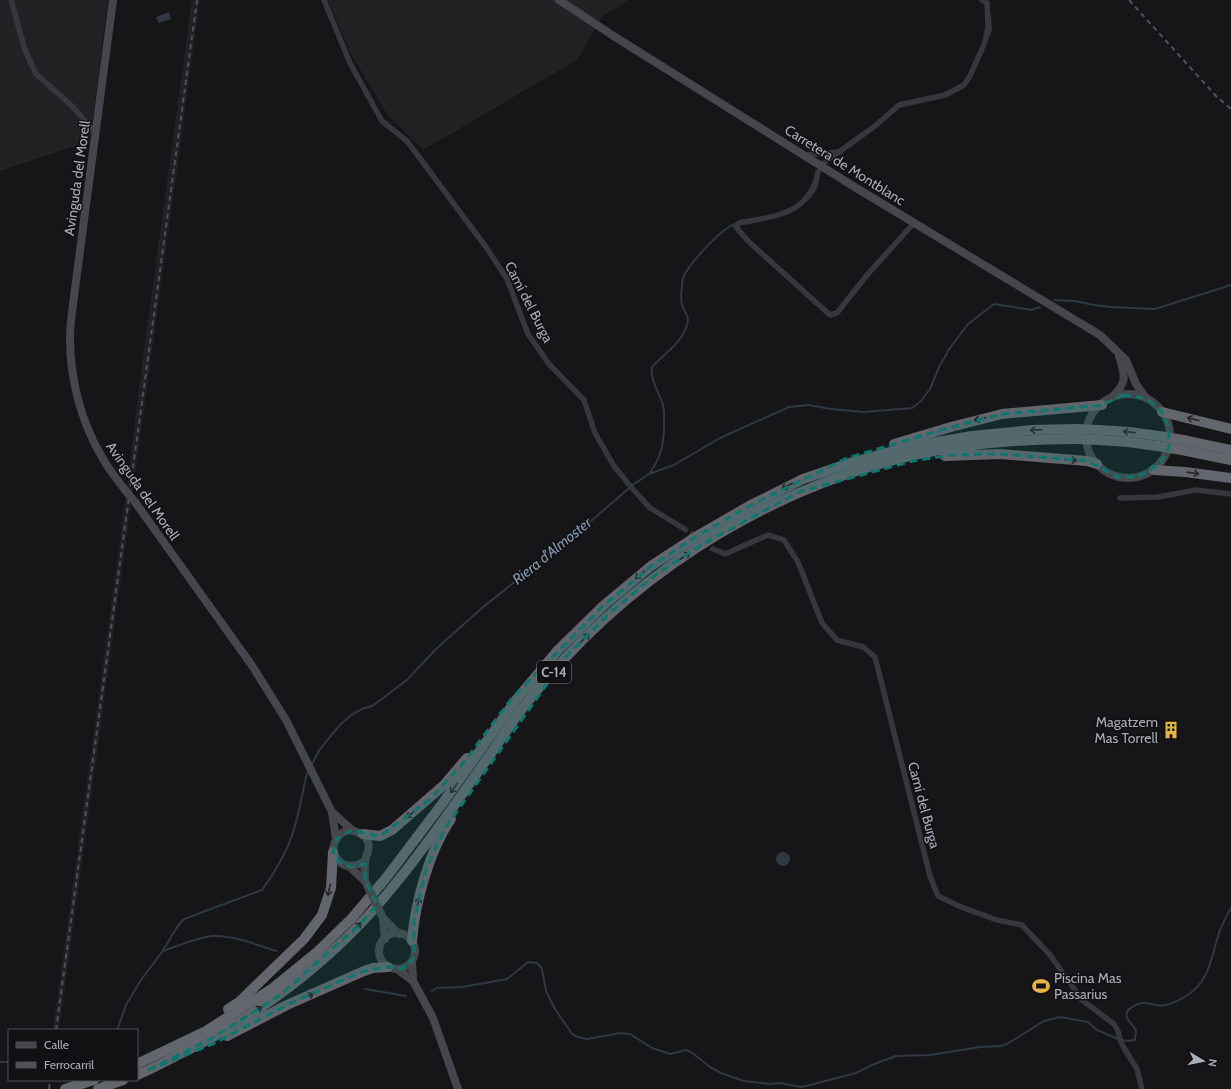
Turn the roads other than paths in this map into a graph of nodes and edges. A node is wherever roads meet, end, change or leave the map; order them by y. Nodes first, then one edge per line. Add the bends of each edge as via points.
1 (11, 0) edge
2 (113, 0) edge
3 (324, 0) edge
4 (559, 0) edge
5 (982, 0) edge
6 (96, 134) junction
7 (840, 152) junction
8 (804, 155) junction
9 (825, 162) dead end
10 (818, 172) dead end
11 (914, 223) junction
12 (1118, 351) junction
13 (1112, 398) junction
14 (1146, 398) junction
15 (1102, 404) junction
16 (1162, 412) junction
17 (1231, 429) edge
18 (1075, 434) junction
19 (1182, 445) junction
20 (1231, 450) edge
21 (1231, 460) edge
22 (1097, 464) junction
23 (1154, 470) junction
24 (803, 478) junction
25 (1231, 478) edge
26 (799, 492) junction
27 (1231, 494) edge
28 (1120, 498) dead end
29 (683, 528) tunnel mouth
30 (713, 549) tunnel mouth
31 (562, 653) junction
32 (332, 812) junction
33 (352, 830) junction
34 (363, 834) junction
35 (336, 838) junction
36 (333, 852) junction
37 (364, 861) junction
38 (350, 867) junction
39 (365, 881) junction
40 (383, 918) junction
41 (399, 934) junction
42 (385, 939) junction
43 (412, 941) junction
44 (412, 962) junction
45 (392, 968) junction
46 (413, 981) junction
47 (138, 1056) edge
48 (138, 1064) edge
49 (141, 1073) edge
50 (83, 1081) edge
51 (91, 1081) edge
52 (120, 1081) edge
53 (64, 1089) edge
54 (98, 1089) edge
55 (458, 1089) edge
56 (1142, 1089) edge

1 - 6 street via 25,50 36,74 72,106
2 - 6 street, Avinguda del Morell
3 - 29 street, Camí del Burga via 350,63 382,121 407,141 486,247 507,279 528,334 549,364 584,400 596,433 614,466 650,508
4 - 8 street, Carretera de Montblanc
5 - 7 street via 987,3 988,27 985,42 964,85 945,95 899,105
6 - 32 street, Avinguda del Morell, bridge via 70,337 72,365 80,406 102,458 253,667 286,720
7 - 8 street
7 - 9 street
8 - 11 street, Carretera de Montblanc
10 - 11 street via 812,192 798,207 776,216 739,222 736,227 748,241 830,315 837,313
11 - 12 street, Carretera de Montblanc via 1100,335
12 - 13 street via 1125,375 1121,388
12 - 14 street, Carretera de Montblanc via 1126,360 1136,384
13 - 14 street via 1129,395
13 - 15 street
14 - 16 street
15 - 22 street via 1090,420 1087,438 1088,448
15 -> 24 highway via 1002,414 847,458
17 -> 16 highway
16 - 23 street via 1169,428 1169,447 1161,463
18 - 19 highway, C-14, bridge via 1129,432
18 -> 24 highway, C-14 via 1032,430 979,435 922,445
18 - 26 highway, C-14 via 910,456
19 - 20 highway, C-14
19 - 21 highway, C-14
22 - 23 street via 1111,475 1126,478 1144,476
26 -> 22 highway via 913,461 952,455 1000,454
23 -> 25 highway
24 -> 31 highway, C-14 via 697,536 651,566 603,606
31 -> 26 highway, C-14 via 657,574 754,514
27 - 28 street via 1196,490 1158,497
30 - 56 street, Camí del Burga via 725,554 768,535 784,540 798,562 822,623 838,640 863,647 875,657 930,876 938,896 961,908 1022,925 1050,955 1082,1000 1114,1024 1124,1048 1137,1069
31 -> 34 highway via 512,698 464,762 430,799 392,830 380,836
43 -> 31 highway via 414,921 427,867 446,826
31 -> 48 highway, C-14 via 516,700 386,878 352,918 316,953 273,988 206,1031
49 -> 31 highway, C-14 via 212,1038 280,995 324,959 360,924 395,884 451,810
32 - 33 street, Avinguda del Morell
32 - 35 street, Avinguda del Morell
33 - 34 street
33 - 35 street via 343,832
34 - 37 street via 368,841 369,850
35 - 36 street
36 - 38 street via 339,862
36 -> 47 highway via 331,888 322,915 304,940 239,1002 204,1026
37 - 38 street
37 - 39 street
38 - 39 street
39 - 40 street, bridge
40 - 41 street
40 - 42 street
41 - 42 street
41 - 43 street
42 - 45 street via 380,954 384,963
43 - 44 street via 415,952
44 - 45 street via 405,967
44 - 46 street
45 - 46 street
49 -> 45 highway via 214,1043 287,1005 364,971 373,968
46 - 55 street via 433,1018
50 - 53 highway
51 - 53 highway
52 - 54 highway

